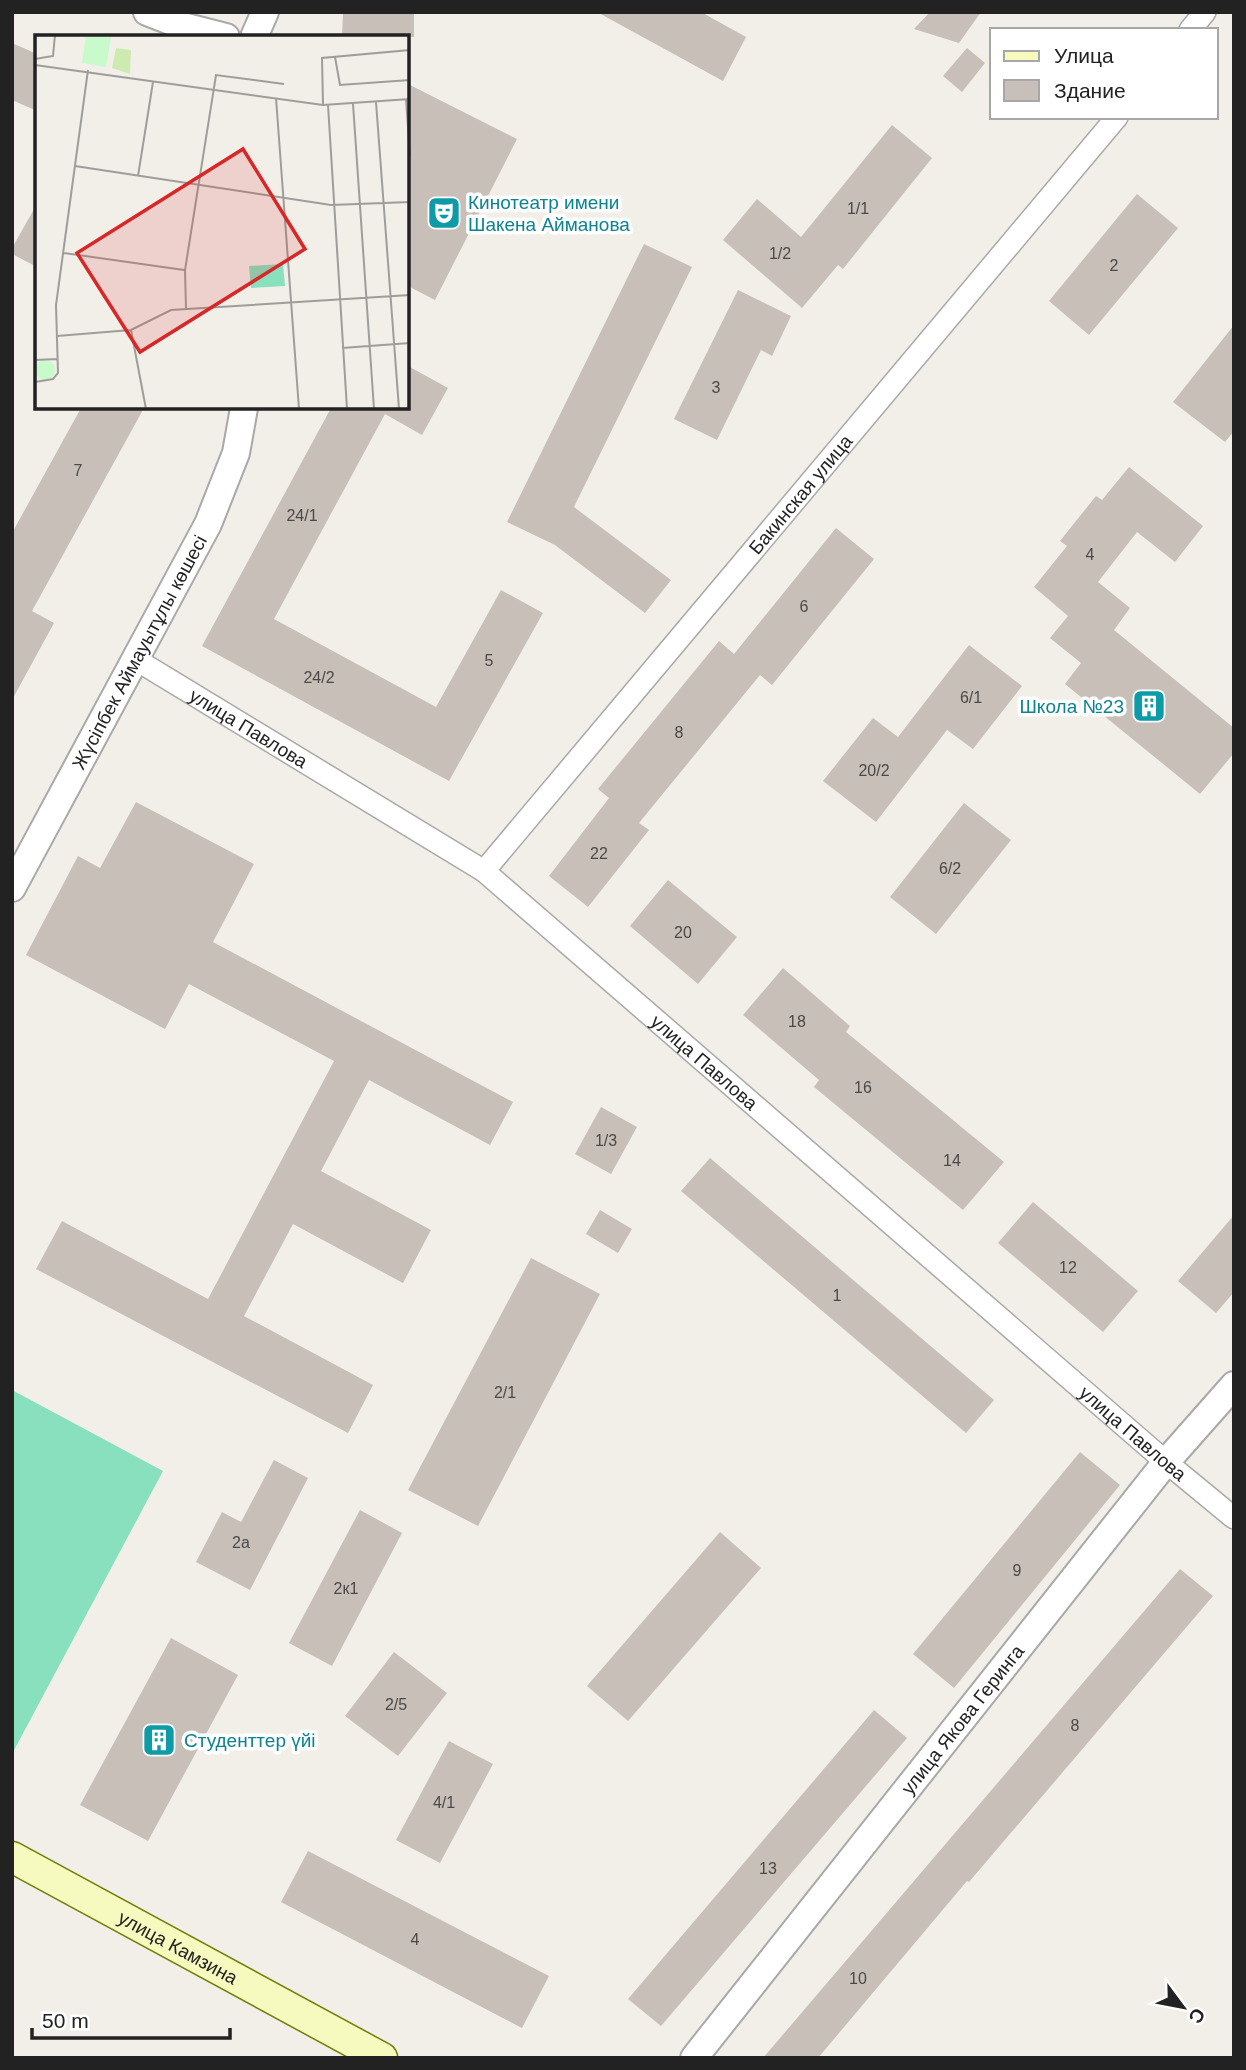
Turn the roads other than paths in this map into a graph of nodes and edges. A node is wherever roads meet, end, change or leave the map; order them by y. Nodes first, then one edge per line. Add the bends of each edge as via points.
1 (147, 12) edge
2 (265, 12) edge
3 (1205, 12) edge
4 (1192, 28) edge
5 (218, 35) edge
6 (255, 35) edge
7 (1114, 119) edge
8 (244, 410) edge
9 (135, 659) junction
10 (484, 871) junction
11 (12, 888) edge
12 (1234, 1385) edge
13 (1166, 1462) junction
14 (1234, 1518) edge
15 (12, 1857) edge
16 (382, 2058) edge
17 (694, 2058) edge

1 - 5 street
2 - 6 street
3 - 4 street
7 - 10 street, Бакинская улица
8 - 9 street, Жүсіпбек Аймауытұлы көшесі via 236,453 208,524
9 - 10 street, улица Павлова
9 - 11 street, Жүсіпбек Аймауытұлы көшесі
10 - 13 street, улица Павлова
12 - 13 street, улица Якова Геринга
13 - 14 street, улица Павлова
13 - 17 street, улица Якова Геринга
15 - 16 main road, улица Камзина

